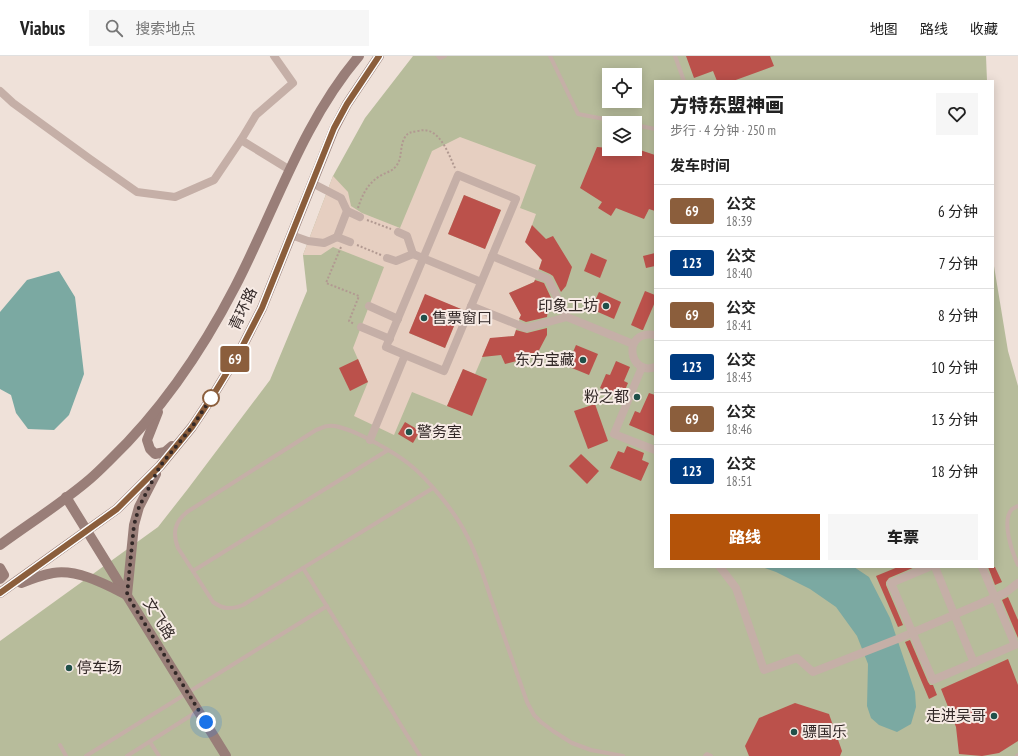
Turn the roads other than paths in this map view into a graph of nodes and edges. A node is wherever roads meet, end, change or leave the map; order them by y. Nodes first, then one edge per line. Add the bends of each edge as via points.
1 (274, 56) edge
2 (379, 56) edge
3 (438, 56) edge
4 (446, 56) edge
5 (550, 56) edge
6 (675, 56) edge
7 (357, 58) edge
8 (684, 80) edge
9 (0, 91) edge
10 (602, 119) edge
11 (642, 126) edge
12 (654, 129) edge
13 (241, 140) junction
14 (290, 170) junction
15 (312, 183) junction
16 (398, 232) road end
17 (291, 235) junction
18 (413, 254) junction
19 (492, 256) junction
20 (387, 258) road end
21 (424, 258) junction
22 (481, 282) junction
23 (369, 306) dead end
24 (471, 306) junction
25 (567, 317) junction
26 (398, 319) junction
27 (361, 326) dead end
28 (654, 335) edge
29 (390, 339) junction
30 (633, 344) junction
31 (405, 355) junction
32 (642, 367) junction
33 (654, 367) edge
34 (161, 405) junction
35 (192, 427) junction
36 (370, 440) junction
37 (388, 450) junction
38 (654, 450) edge
39 (160, 466) junction
40 (433, 488) junction
41 (66, 497) junction
42 (1018, 506) edge
43 (87, 530) junction
44 (0, 545) edge
45 (1018, 565) edge
46 (0, 568) edge
47 (304, 568) junction
48 (721, 568) edge
49 (927, 568) edge
50 (935, 568) edge
51 (982, 568) edge
52 (193, 571) junction
53 (0, 579) edge
54 (1018, 583) edge
55 (1, 592) edge
56 (127, 595) junction
57 (994, 597) junction
58 (327, 606) junction
59 (954, 614) junction
60 (912, 632) junction
61 (974, 663) junction
62 (187, 693) junction
63 (199, 711) junction
64 (150, 742) junction
65 (60, 745) dead end
66 (66, 756) edge
67 (86, 756) edge
68 (127, 756) edge
69 (159, 756) edge
70 (226, 756) edge
71 (420, 756) edge
72 (623, 756) edge
73 (705, 756) edge
74 (711, 756) edge

1 - 13 street via 293,83 256,115
2 - 15 main road, 青环路 via 334,128
3 - 4 lane
5 - 10 lane via 578,114
6 - 8 lane
7 - 14 main road, 青环路 via 316,119
9 - 13 street via 137,192 175,197 214,180
11 - 12 lane
13 - 14 street
14 - 34 main road, 青环路 via 236,287 187,370
15 - 17 main road, 青环路
15 - 17 street via 341,198 354,214 344,240 324,243
16 - 18 street via 406,236
17 - 35 main road, 青环路 via 262,308 240,351
18 - 20 street via 396,261
18 - 21 street
19 - 21 street via 516,199 458,175
19 - 22 street
19 - 25 street via 548,279
21 - 22 street
21 - 26 street
22 - 24 street
23 - 26 street
24 - 25 street via 526,328
24 - 31 street via 444,371
25 - 30 street
26 - 29 street
27 - 29 street
28 - 30 street via 638,337
29 - 31 street via 386,347
30 - 32 street via 635,362
31 - 36 street
32 - 33 street
32 - 38 street via 614,434
34 - 35 main road via 147,440 150,449 156,454 165,452
34 - 41 main road, 青环路 via 130,441 90,479
35 - 39 main road, 青环路
36 - 37 lane
36 - 52 lane via 337,426 316,430 187,512 176,524 175,540
37 - 40 lane via 409,464
37 - 52 lane
39 - 43 main road, 青环路 via 117,509
39 - 56 main road via 139,507 134,525
40 - 47 lane
40 - 72 lane via 466,533 477,556 527,702 534,715 572,743 591,750
41 - 43 main road, 文飞路
41 - 44 main road, 青环路
42 - 45 lane via 1012,509 1007,527 1012,552
43 - 55 main road, 青环路
43 - 56 main road, 文飞路
46 - 53 main road via 4,575
47 - 52 lane via 235,608 219,606 213,602
47 - 58 lane
48 - 60 street via 736,588 764,670 797,658 813,672
49 - 60 street via 891,583
50 - 59 street
51 - 57 street
54 - 57 street via 1005,593
55 - 56 main road via 34,577 65,572 101,582
56 - 62 main road, 文飞路
57 - 59 street
57 - 61 street via 1015,645
58 - 62 lane
58 - 71 lane
59 - 60 street
59 - 61 street
60 - 61 street via 933,680
62 - 63 main road, 文飞路
62 - 67 lane
63 - 64 lane
63 - 70 main road, 文飞路
64 - 68 lane
64 - 69 lane
65 - 66 lane
73 - 74 lane

